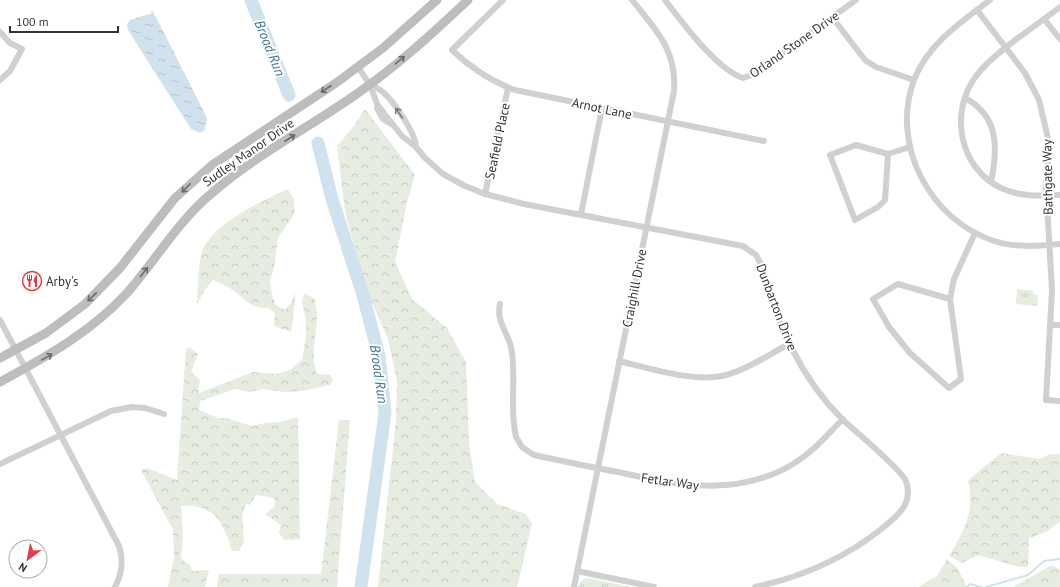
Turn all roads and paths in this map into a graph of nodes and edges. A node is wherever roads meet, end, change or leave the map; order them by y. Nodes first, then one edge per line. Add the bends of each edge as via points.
1 (437, 0) edge
2 (468, 0) edge
3 (503, 0) edge
4 (632, 0) edge
5 (674, 0) edge
6 (856, 0) edge
7 (990, 0) edge
8 (667, 2) edge
9 (1060, 7) edge
10 (978, 10) junction
11 (832, 18) junction
12 (1044, 19) junction
13 (0, 32) edge
14 (1060, 39) edge
15 (1007, 47) junction
16 (358, 67) junction
17 (0, 80) edge
18 (914, 80) junction
19 (370, 85) junction
20 (508, 88) junction
21 (965, 98) junction
22 (377, 104) junction
23 (602, 108) junction
24 (667, 122) junction
25 (393, 126) junction
26 (764, 141) dead end
27 (416, 147) junction
28 (910, 147) junction
29 (888, 154) junction
30 (991, 182) junction
31 (485, 194) junction
32 (1060, 194) edge
33 (1046, 195) junction
34 (581, 214) junction
35 (646, 227) junction
36 (975, 233) junction
37 (1060, 244) edge
38 (1049, 245) junction
39 (950, 299) junction
40 (500, 304) dead end
41 (0, 320) edge
42 (1050, 325) junction
43 (1060, 325) edge
44 (789, 344) junction
45 (16, 349) junction
46 (0, 358) edge
47 (619, 362) junction
48 (26, 368) junction
49 (0, 382) edge
50 (1060, 401) edge
51 (164, 414) dead end
52 (843, 419) junction
53 (60, 434) junction
54 (0, 464) edge
55 (598, 468) junction
56 (577, 571) junction
57 (114, 587) edge
58 (574, 587) edge
59 (654, 587) edge
60 (755, 587) edge

1 - 16 main road, Sudley Manor Drive via 410,26
19 -> 2 main road, Sudley Manor Drive
3 - 20 street, Arnot Lane via 452,50 482,74
4 - 24 street, Craighill Drive via 659,34 671,56 675,82
5 - 8 street
6 - 11 street, Orland Stone Drive
7 - 10 street
8 - 11 street, Orland Stone Drive via 702,45 726,67 743,78 752,76
9 - 12 street
10 - 15 street, Bathgate Way
10 - 18 street via 941,40
11 - 18 street via 865,60 876,67
12 - 14 street
12 - 15 street
13 - 17 street via 10,43 22,49 10,72
15 - 21 street via 976,76
15 - 33 street, Bathgate Way via 1030,83 1044,115 1048,148
16 - 19 street, Dunbarton Drive
16 -> 45 main road, Sudley Manor Drive via 212,165 175,198 120,268 85,304 58,324
18 - 28 street via 908,115
19 - 22 street, Dunbarton Drive
27 -> 19 street, Dunbarton Drive via 415,137 389,99
48 -> 19 main road, Sudley Manor Drive via 74,340 108,312 142,274 184,220 211,193 250,164
20 - 23 street, Arnot Lane
20 - 31 street, Seafield Place
21 - 30 street via 960,119 964,143 974,165
21 - 30 street via 981,109 994,136 996,156
22 - 25 street, Dunbarton Drive
22 - 25 street, Dunbarton Drive via 377,111 383,120
23 - 24 street, Arnot Lane
23 - 34 street
24 - 26 street, Arnot Lane
24 - 35 street, Craighill Drive
25 - 27 street, Dunbarton Drive
27 - 31 street, Dunbarton Drive via 443,174
28 - 29 street
28 - 36 street via 916,168 926,187 946,212
29 - 29 street via 856,145 830,155 855,220 885,200
30 - 33 street via 1020,195
31 - 34 street, Dunbarton Drive
32 - 33 street
33 - 38 street, Bathgate Way
34 - 35 street, Dunbarton Drive
35 - 44 street, Dunbarton Drive via 743,246 750,250 761,264
35 - 47 street, Craighill Drive
36 - 38 street via 996,242 1013,245
36 - 39 street via 954,279
37 - 38 street
38 - 42 street, Bathgate Way via 1052,290
39 - 39 street via 898,284 873,298 889,327 910,353 949,388 962,378
40 - 55 street, Fetlar Way via 497,314 507,336 512,356 514,430 518,442 527,452 534,455
41 - 45 street
42 - 43 street
42 - 50 street, Bathgate Way via 1046,400
44 - 47 street via 743,368 721,376 693,376
44 - 52 street, Dunbarton Drive via 812,383
45 - 46 main road, Sudley Manor Drive
45 - 48 street
47 - 55 street, Craighill Drive
48 - 49 main road, Sudley Manor Drive
48 - 53 street
51 - 53 street via 145,408 125,408 103,414
52 - 55 street, Fetlar Way via 814,449 792,464 771,474 734,484 681,485
52 - 60 street, Dunbarton Drive via 903,476 908,489 904,508 898,516 859,547 836,560 799,575
53 - 54 street
53 - 57 street via 119,546 122,568
55 - 56 street, Craighill Drive
56 - 58 street, Craighill Drive
56 - 59 street

